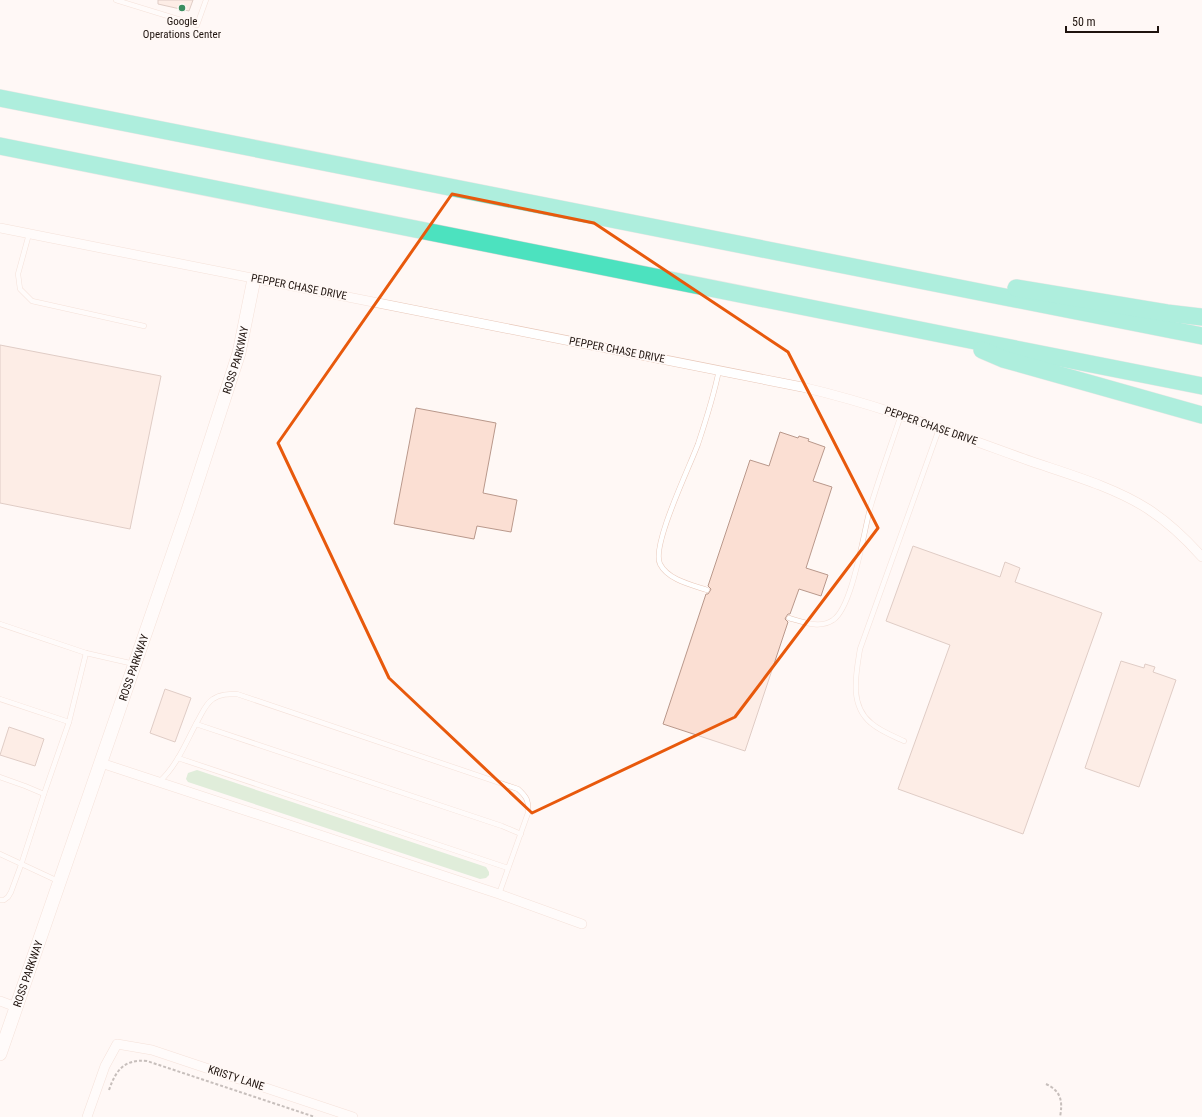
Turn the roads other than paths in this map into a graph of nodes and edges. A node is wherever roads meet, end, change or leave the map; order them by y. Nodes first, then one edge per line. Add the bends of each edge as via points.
1 (116, 0) edge
2 (206, 0) edge
3 (0, 98) edge
4 (0, 146) edge
5 (0, 228) edge
6 (29, 234) junction
7 (702, 237) junction
8 (254, 279) junction
9 (1202, 317) edge
10 (144, 326) dead end
11 (1202, 336) edge
12 (954, 338) junction
13 (719, 370) junction
14 (1202, 386) edge
15 (900, 415) junction
16 (1202, 415) edge
17 (939, 429) junction
18 (1202, 557) edge
19 (707, 590) dead end
20 (789, 618) dead end
21 (0, 624) edge
22 (86, 653) junction
23 (135, 664) junction
24 (0, 699) edge
25 (69, 722) junction
26 (196, 724) junction
27 (904, 741) dead end
28 (178, 758) junction
29 (101, 763) junction
30 (0, 777) edge
31 (159, 782) junction
32 (44, 794) junction
33 (521, 834) junction
34 (0, 854) edge
35 (21, 865) junction
36 (508, 868) junction
37 (59, 882) junction
38 (499, 894) junction
39 (0, 900) edge
40 (582, 924) dead end
41 (0, 1002) edge
42 (16, 1007) junction
43 (0, 1054) edge
44 (87, 1117) edge
45 (354, 1117) edge

1 - 2 lane via 197,25
3 - 7 highway
4 - 12 highway
5 - 6 street, PEPPER CHASE DRIVE
6 - 8 street, PEPPER CHASE DRIVE
6 - 10 lane via 18,274 20,289 32,301
7 - 9 highway
7 - 11 highway
8 - 13 street, PEPPER CHASE DRIVE
8 - 23 street, ROSS PARKWAY via 239,353
12 - 14 highway
12 - 16 highway via 1003,359
13 - 15 street, PEPPER CHASE DRIVE via 828,393
13 - 19 lane via 698,445 673,505 659,548 661,565 672,576 681,582
15 - 17 street, PEPPER CHASE DRIVE
15 - 20 lane via 871,506 853,582 843,608 834,620 822,625
17 - 18 street, PEPPER CHASE DRIVE via 1127,497 1164,521
17 - 27 lane via 860,649 856,674 856,695 862,713 871,723
21 - 22 lane
22 - 23 lane
22 - 25 lane
23 - 29 street, ROSS PARKWAY
24 - 25 lane
25 - 32 lane
26 - 28 lane
26 - 33 lane
26 - 33 lane via 213,698 237,694 507,785 518,789 529,802
28 - 31 lane
28 - 36 lane
29 - 31 street
29 - 37 street, ROSS PARKWAY
30 - 32 lane
31 - 38 street
32 - 35 lane
33 - 36 lane
34 - 35 lane
35 - 37 lane
35 - 39 lane via 11,892 4,900
36 - 38 lane
37 - 42 street, ROSS PARKWAY
38 - 40 street
41 - 42 street
42 - 43 street, ROSS PARKWAY
44 - 45 street, KRISTY LANE via 105,1066 117,1044 152,1050

